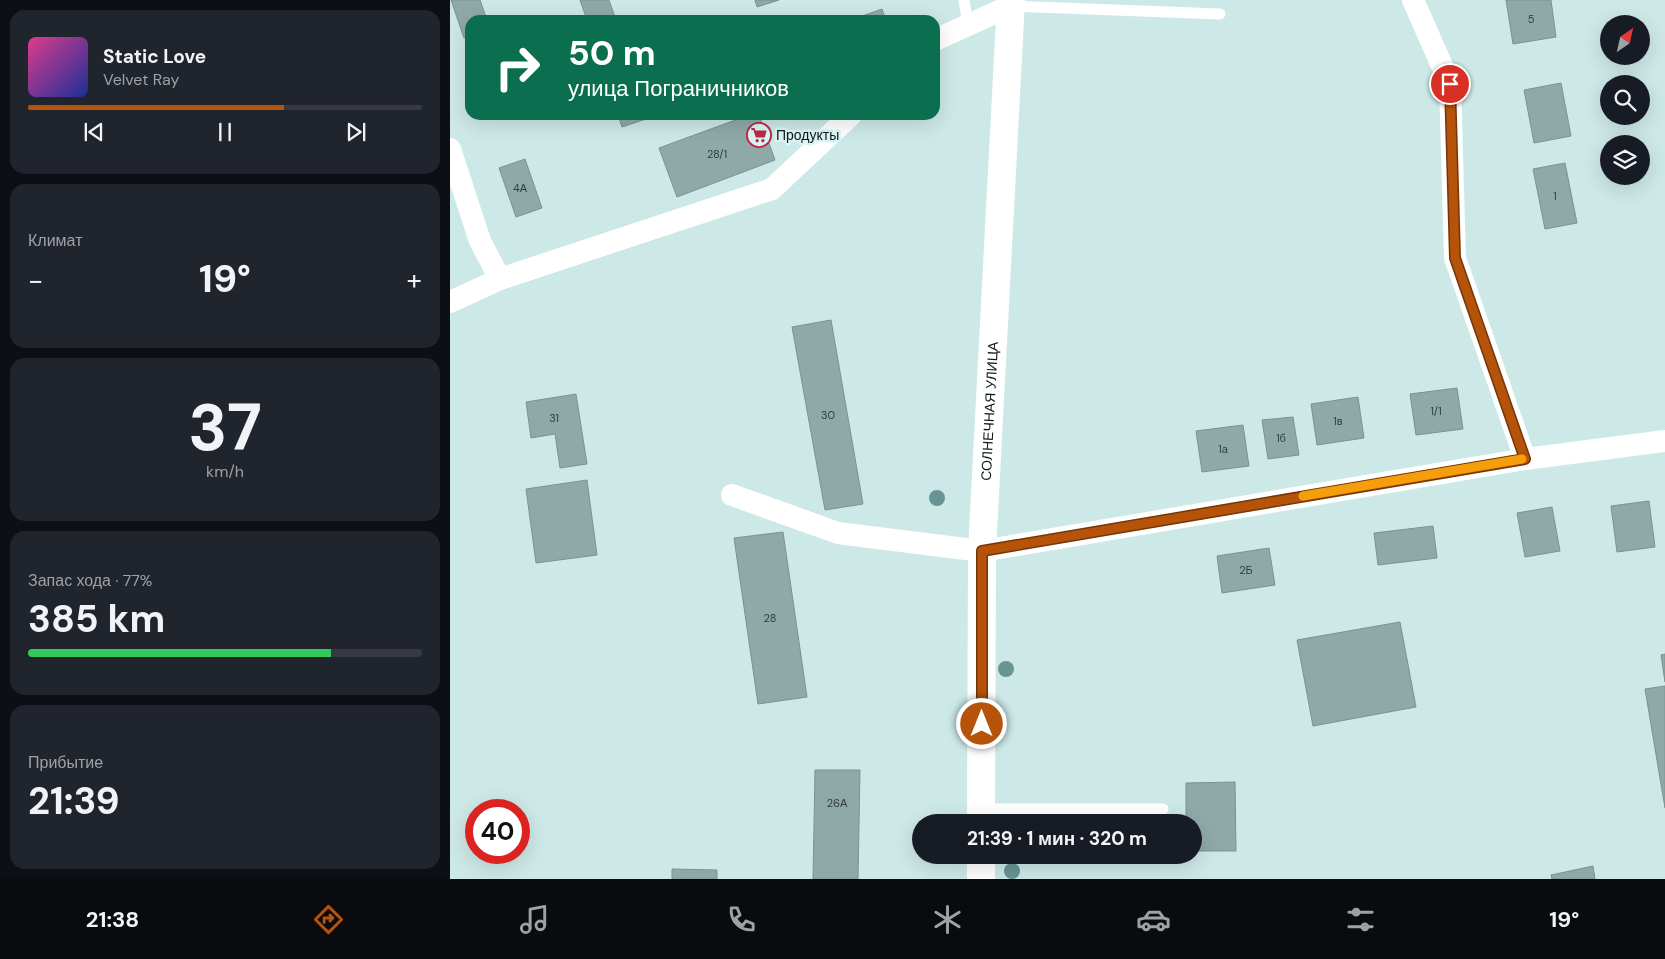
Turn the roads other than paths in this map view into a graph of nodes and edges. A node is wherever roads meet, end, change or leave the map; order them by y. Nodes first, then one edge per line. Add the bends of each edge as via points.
1 (964, 0) edge
2 (1413, 0) edge
3 (1010, 3) edge
4 (1220, 14) dead end
5 (968, 25) junction
6 (940, 38) edge
7 (847, 120) edge
8 (450, 149) edge
9 (500, 279) junction
10 (450, 302) edge
11 (1665, 441) edge
12 (1525, 459) junction
13 (732, 495) dead end
14 (982, 551) junction
15 (1163, 809) dead end
16 (982, 814) edge
17 (1034, 814) edge
18 (982, 864) edge
19 (982, 879) edge

1 - 5 lane
2 - 12 street via 1450,84 1455,258
3 - 4 lane
3 - 5 street
3 - 14 street, СОЛНЕЧНАЯ УЛИЦА
5 - 6 street
7 - 9 street via 772,189
8 - 9 street via 480,241
9 - 10 street
11 - 12 street
12 - 14 street
13 - 14 street via 838,533
14 - 16 street, СОЛНЕЧНАЯ УЛИЦА
15 - 17 lane
18 - 19 street

